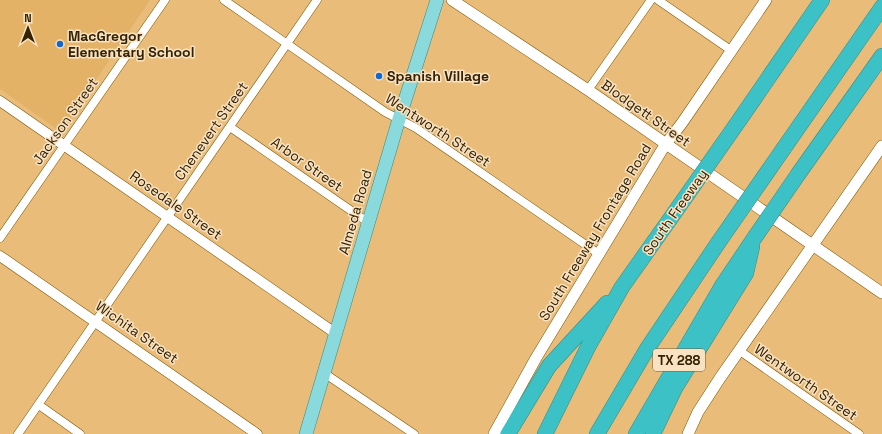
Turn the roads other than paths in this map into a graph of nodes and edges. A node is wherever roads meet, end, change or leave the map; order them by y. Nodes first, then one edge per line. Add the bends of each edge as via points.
1 (165, 0) edge
2 (224, 0) edge
3 (317, 0) edge
4 (437, 0) edge
5 (452, 0) edge
6 (651, 0) edge
7 (658, 0) edge
8 (766, 0) edge
9 (822, 0) edge
10 (882, 7) edge
11 (287, 44) junction
12 (732, 51) junction
13 (882, 56) edge
14 (588, 90) junction
15 (0, 101) edge
16 (399, 119) junction
17 (230, 127) junction
18 (64, 145) junction
19 (665, 145) junction
20 (881, 151) edge
21 (168, 217) junction
22 (369, 223) junction
23 (0, 238) edge
24 (814, 245) junction
25 (599, 254) junction
26 (0, 256) edge
27 (740, 269) junction
28 (622, 287) junction
29 (882, 293) edge
30 (97, 322) junction
31 (335, 333) junction
32 (740, 351) junction
33 (324, 373) junction
34 (39, 405) junction
35 (18, 434) edge
36 (80, 434) edge
37 (257, 434) edge
38 (306, 434) edge
39 (414, 434) edge
40 (494, 434) edge
41 (508, 434) edge
42 (544, 434) edge
43 (597, 434) edge
44 (636, 434) edge
45 (653, 434) edge
46 (688, 434) edge
47 (859, 434) edge

1 - 18 street, Jackson Street
2 - 11 street, Wentworth Street
3 - 11 street, Chenevert Street
4 - 16 main road, Almeda Road
5 - 14 main road, Blodgett Street
6 - 14 street
7 - 12 street
8 - 12 main road, South Freeway Frontage Road
9 - 28 highway, South Freeway, bridge
10 - 43 highway, bridge via 647,349
11 - 16 street, Wentworth Street
11 - 17 street, Chenevert Street
12 - 19 main road, South Freeway Frontage Road
13 - 27 highway, TX 288, bridge via 755,237
14 - 19 main road, Blodgett Street
15 - 18 street, Rosedale Street
16 - 22 main road, Almeda Road
16 - 25 street, Wentworth Street via 422,132
17 - 21 street, Chenevert Street
17 - 22 street, Arbor Street
18 - 21 street, Rosedale Street
18 - 23 street, Jackson Street
19 - 24 main road, Blodgett Street
19 - 25 main road, South Freeway Frontage Road
20 - 24 main road
21 - 30 street, Chenevert Street
21 - 31 street, Rosedale Street
22 - 31 main road, Almeda Road
24 - 29 main road, Blodgett Street
24 - 32 main road
25 - 40 main road, South Freeway Frontage Road via 536,358
26 - 30 street, Wichita Street
27 - 44 highway, TX 288
27 - 45 highway
28 - 41 highway via 549,366
28 - 42 highway, South Freeway
30 - 34 street, Chenevert Street
30 - 37 street, Wichita Street
31 - 33 main road, Almeda Road
32 - 46 main road via 698,412
32 - 47 street, Wentworth Street
33 - 38 main road, Almeda Road
33 - 39 street
34 - 35 street, Chenevert Street
34 - 36 street

